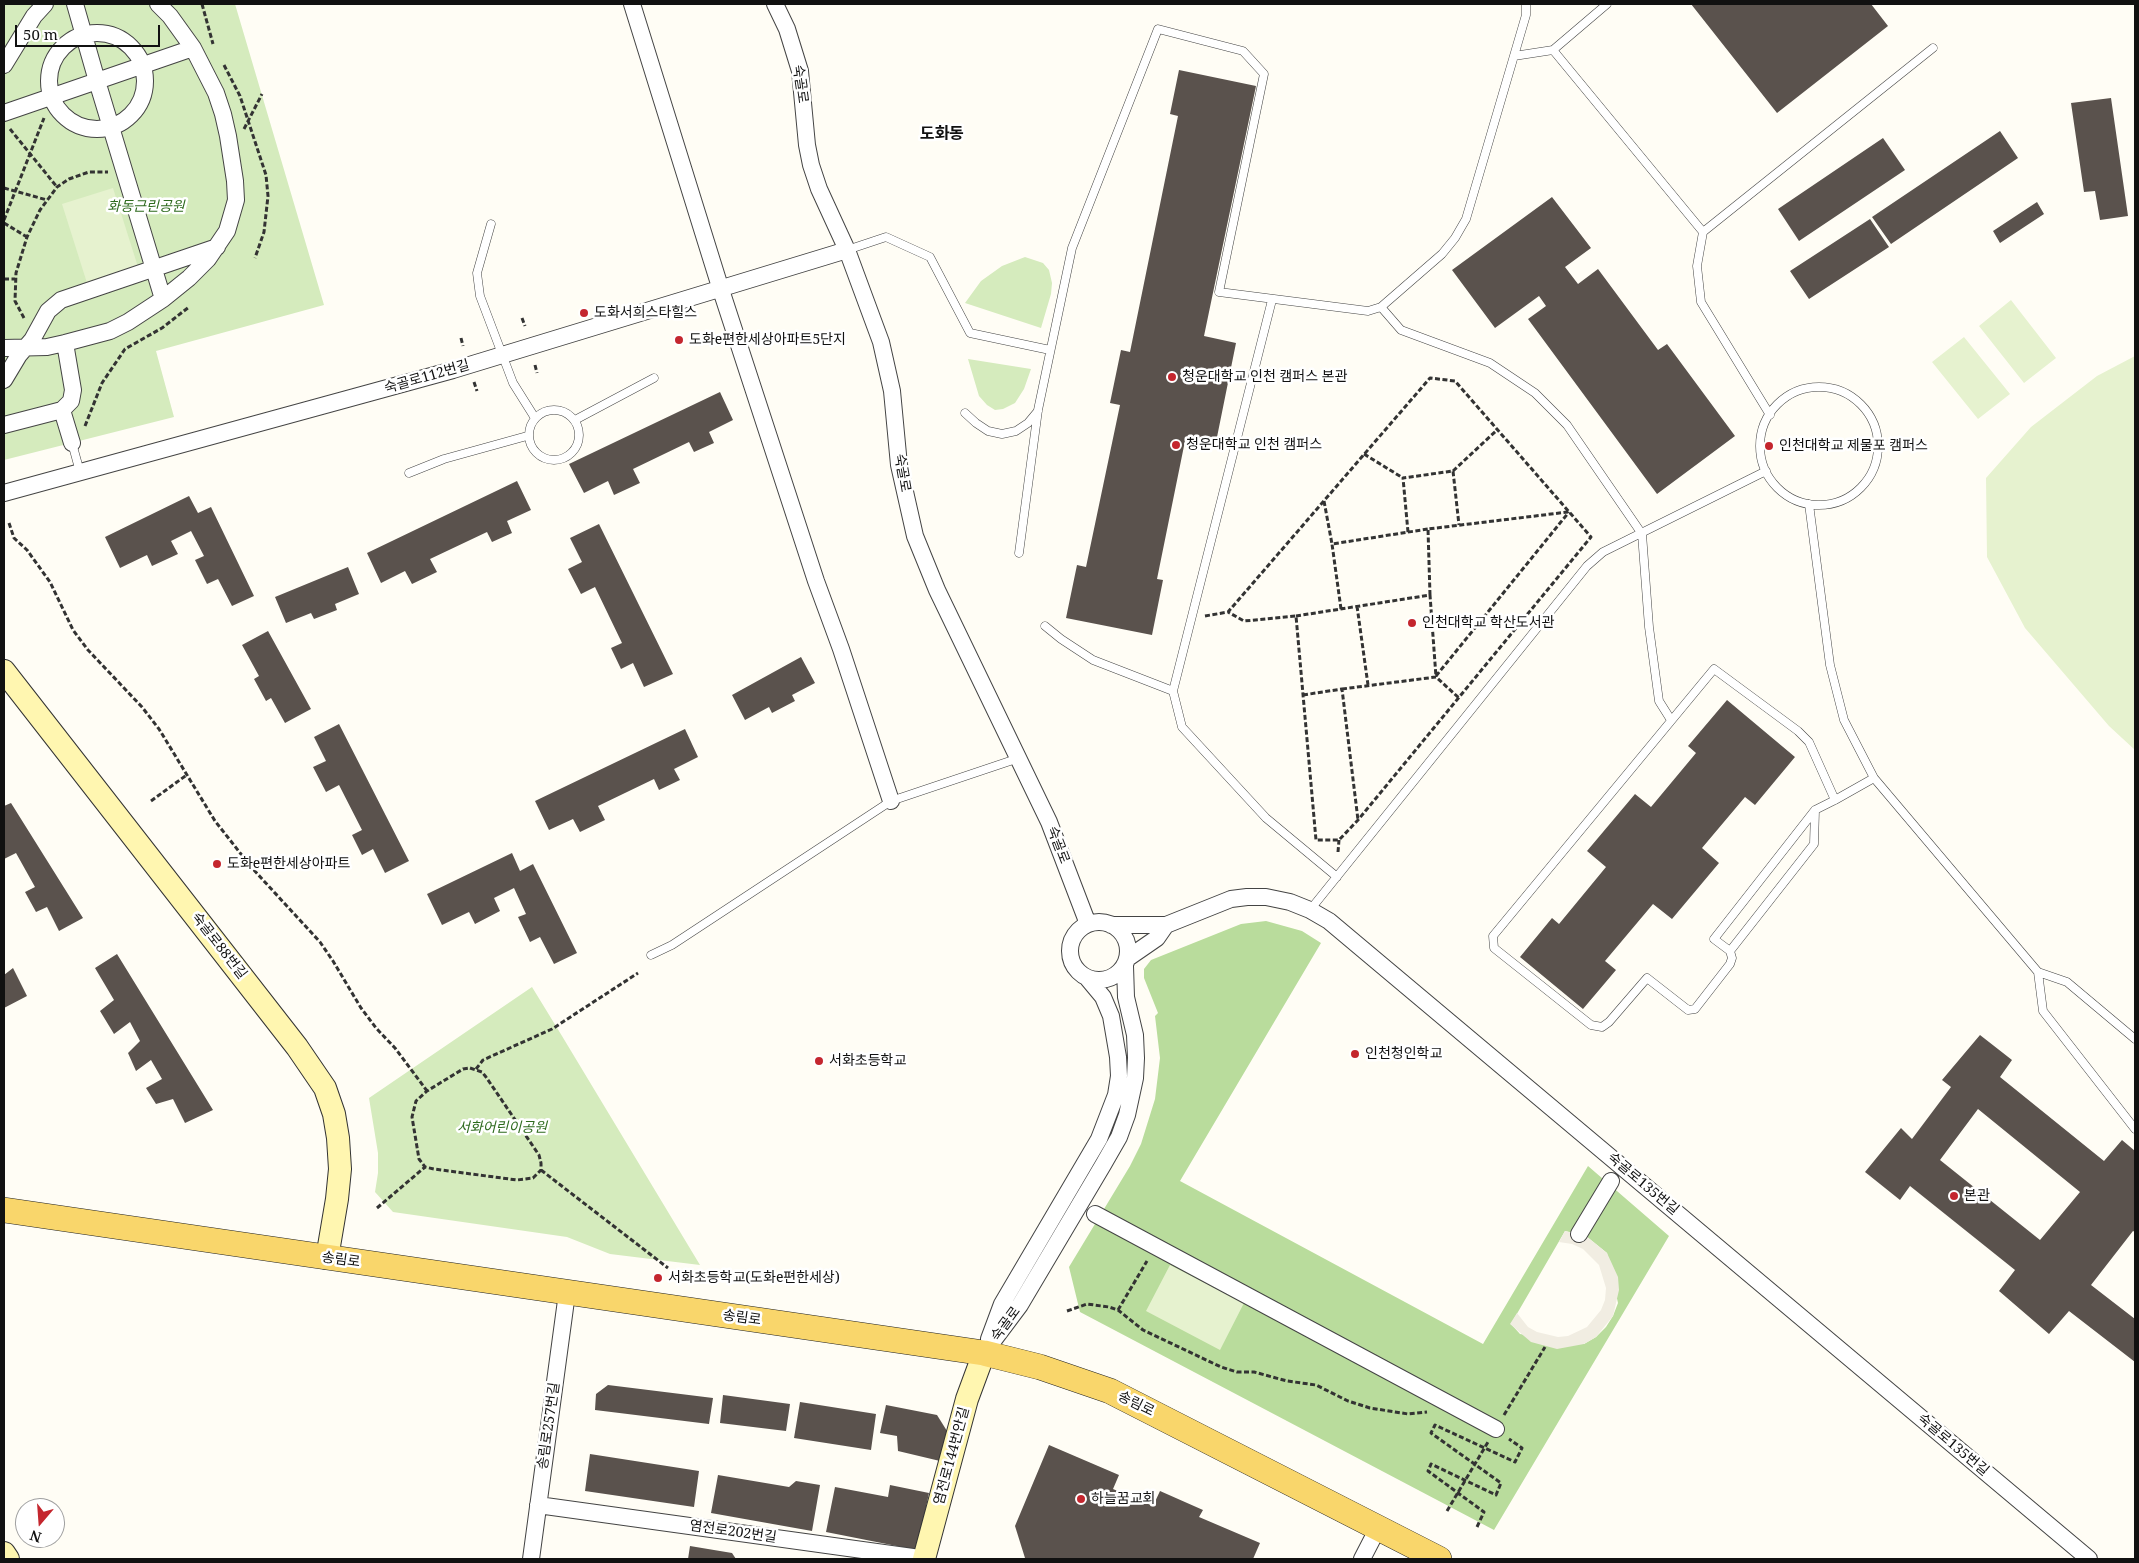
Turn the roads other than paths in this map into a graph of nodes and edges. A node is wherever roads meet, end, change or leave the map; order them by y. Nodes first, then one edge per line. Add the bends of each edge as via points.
1 (45, 4) edge
2 (75, 4) edge
3 (158, 4) edge
4 (632, 4) edge
5 (775, 4) edge
6 (1526, 4) edge
7 (1607, 4) edge
8 (84, 35) junction
9 (193, 48) junction
10 (1933, 48) dead end
11 (1554, 50) junction
12 (1514, 56) junction
13 (4, 64) edge
14 (143, 66) junction
15 (97, 81) junction
16 (52, 96) junction
17 (6, 120) edge
18 (110, 127) junction
19 (491, 224) dead end
20 (1703, 232) junction
21 (217, 247) junction
22 (847, 250) junction
23 (154, 268) junction
24 (721, 290) junction
25 (163, 299) junction
26 (1272, 300) junction
27 (1381, 307) junction
28 (65, 344) junction
29 (4, 348) edge
30 (25, 348) junction
31 (1050, 350) junction
32 (502, 355) junction
33 (654, 378) dead end
34 (4, 380) edge
35 (62, 410) junction
36 (1038, 410) junction
37 (965, 413) dead end
38 (1770, 415) junction
39 (535, 418) junction
40 (575, 420) junction
41 (4, 425) edge
42 (527, 436) junction
43 (72, 443) joint
44 (1766, 471) junction
45 (80, 473) junction
46 (409, 473) dead end
47 (4, 493) edge
48 (1809, 504) junction
49 (1642, 534) junction
50 (1019, 553) dead end
51 (1045, 626) dead end
52 (4, 670) edge
53 (1173, 691) junction
54 (1671, 720) junction
55 (1020, 757) junction
56 (1874, 778) junction
57 (1835, 800) junction
58 (891, 801) junction
59 (1815, 810) junction
60 (1337, 877) junction
61 (1310, 910) junction
62 (1088, 924) junction
63 (1112, 925) junction
64 (1166, 925) junction
65 (1730, 952) junction
66 (651, 955) dead end
67 (1127, 962) junction
68 (2038, 972) junction
69 (1088, 978) junction
70 (2135, 1039) edge
71 (2135, 1128) edge
72 (1611, 1181) dead end
73 (4, 1210) edge
74 (1095, 1214) dead end
75 (1579, 1234) dead end
76 (327, 1258) junction
77 (567, 1293) junction
78 (984, 1353) junction
79 (1496, 1430) road end
80 (538, 1505) junction
81 (1378, 1528) junction
82 (4, 1553) edge
83 (8, 1559) edge
84 (531, 1559) edge
85 (925, 1559) edge
86 (1362, 1559) edge
87 (1439, 1559) edge
88 (2089, 1559) edge

1 - 13 street
2 - 8 street
3 - 9 street
4 - 24 street
5 - 22 street, 숙골로 via 787,29 800,71 807,145 819,189
6 - 12 lane
7 - 11 lane
8 - 14 street via 117,37 127,43
8 - 15 street
8 - 16 street via 73,40 57,55 50,75
9 - 14 street
9 - 21 street via 216,94 231,154 236,200 227,231
10 - 20 lane
11 - 12 lane
11 - 20 lane
12 - 27 lane via 1466,219 1456,238
14 - 15 street
14 - 18 street via 145,84 138,106 131,116
15 - 16 street
15 - 18 street
16 - 17 street
16 - 18 street via 65,116 75,123 86,128
18 - 23 street
19 - 32 lane via 480,260 478,282
20 - 38 lane via 1698,266 1700,302
21 - 23 street
21 - 25 street via 189,278
22 - 24 street, 숙골로112번길
22 - 31 lane via 886,237 930,256 970,333
22 - 55 street, 숙골로 via 887,366 899,465 915,536 937,590
23 - 25 street
23 - 30 street via 61,300 48,311
24 - 32 street, 숙골로112번길
24 - 58 street
25 - 28 street via 110,331
26 - 27 lane via 1352,310 1368,311
26 - 31 lane via 1219,292 1264,74 1242,51 1158,29 1072,248
26 - 53 lane
27 - 49 lane via 1401,330 1490,363 1534,393 1567,425
28 - 30 street
28 - 35 street via 73,390 71,402
29 - 30 street
30 - 34 street
31 - 36 lane
32 - 39 lane via 513,383
32 - 45 street, 숙골로112번길
33 - 40 lane
35 - 41 street
35 - 43 street
36 - 37 lane via 1016,432 1002,434 988,431
36 - 50 lane
38 - 44 lane via 1764,425 1760,448
38 - 48 lane via 1788,396 1801,390 1830,389 1856,400 1873,422 1878,450 1876,464 1866,482 1850,497 1823,505
39 - 40 lane via 551,410 568,414
39 - 42 lane
40 - 42 lane via 579,438 570,454 562,458 543,458 530,445
42 - 46 lane via 444,459
43 - 45 lane
44 - 48 lane via 1788,496
44 - 49 lane
45 - 47 street, 숙골로112번길
48 - 56 lane via 1830,665 1844,720
49 - 54 lane via 1659,701
49 - 60 lane via 1603,552 1587,566
51 - 53 lane via 1094,660
52 - 76 street, 숙골로88번길 via 297,1047 325,1088 334,1114 340,1168
53 - 60 lane via 1182,727 1266,818
54 - 57 lane via 1714,669 1809,742
54 - 65 lane via 1493,936 1494,948 1591,1025 1602,1027 1648,978 1688,1010 1695,1009 1730,964
55 - 58 lane
55 - 62 street, 숙골로 via 1050,822
56 - 57 lane
56 - 68 lane
57 - 59 lane
58 - 66 lane via 672,945
59 - 65 lane via 1814,844
59 - 65 lane via 1714,938
60 - 61 lane
61 - 64 street, 숙골로135번길 via 1266,897 1247,897 1231,899
61 - 88 street, 숙골로135번길 via 1345,933
62 - 63 street via 1104,922
62 - 69 street, 숙골로 via 1075,935 1070,951 1075,967
63 - 64 street, 숙골로135번길
63 - 67 street, 숙골로 via 1128,942
64 - 67 street, 숙골로135번길 via 1157,938
67 - 69 street via 1120,973 1105,980
67 - 78 street, 숙골로 via 1126,997 1135,1035 1136,1058 1135,1078 1119,1137 1020,1305
68 - 70 lane via 2067,982
68 - 71 lane via 2043,1011
69 - 78 street, 숙골로 via 1104,997 1112,1016 1119,1076 1116,1095 1099,1139 1002,1304
72 - 75 street
73 - 76 main road, 송림로
74 - 79 street
76 - 77 main road, 송림로
77 - 78 main road, 송림로
77 - 80 street, 송림로257번길
78 - 81 main road, 송림로 via 1040,1367 1110,1391
78 - 85 street, 염전로144번안길 via 967,1400
80 - 84 street, 송림로257번길
80 - 85 street, 염전로202번길
81 - 86 street
81 - 87 main road, 송림로
82 - 83 street

